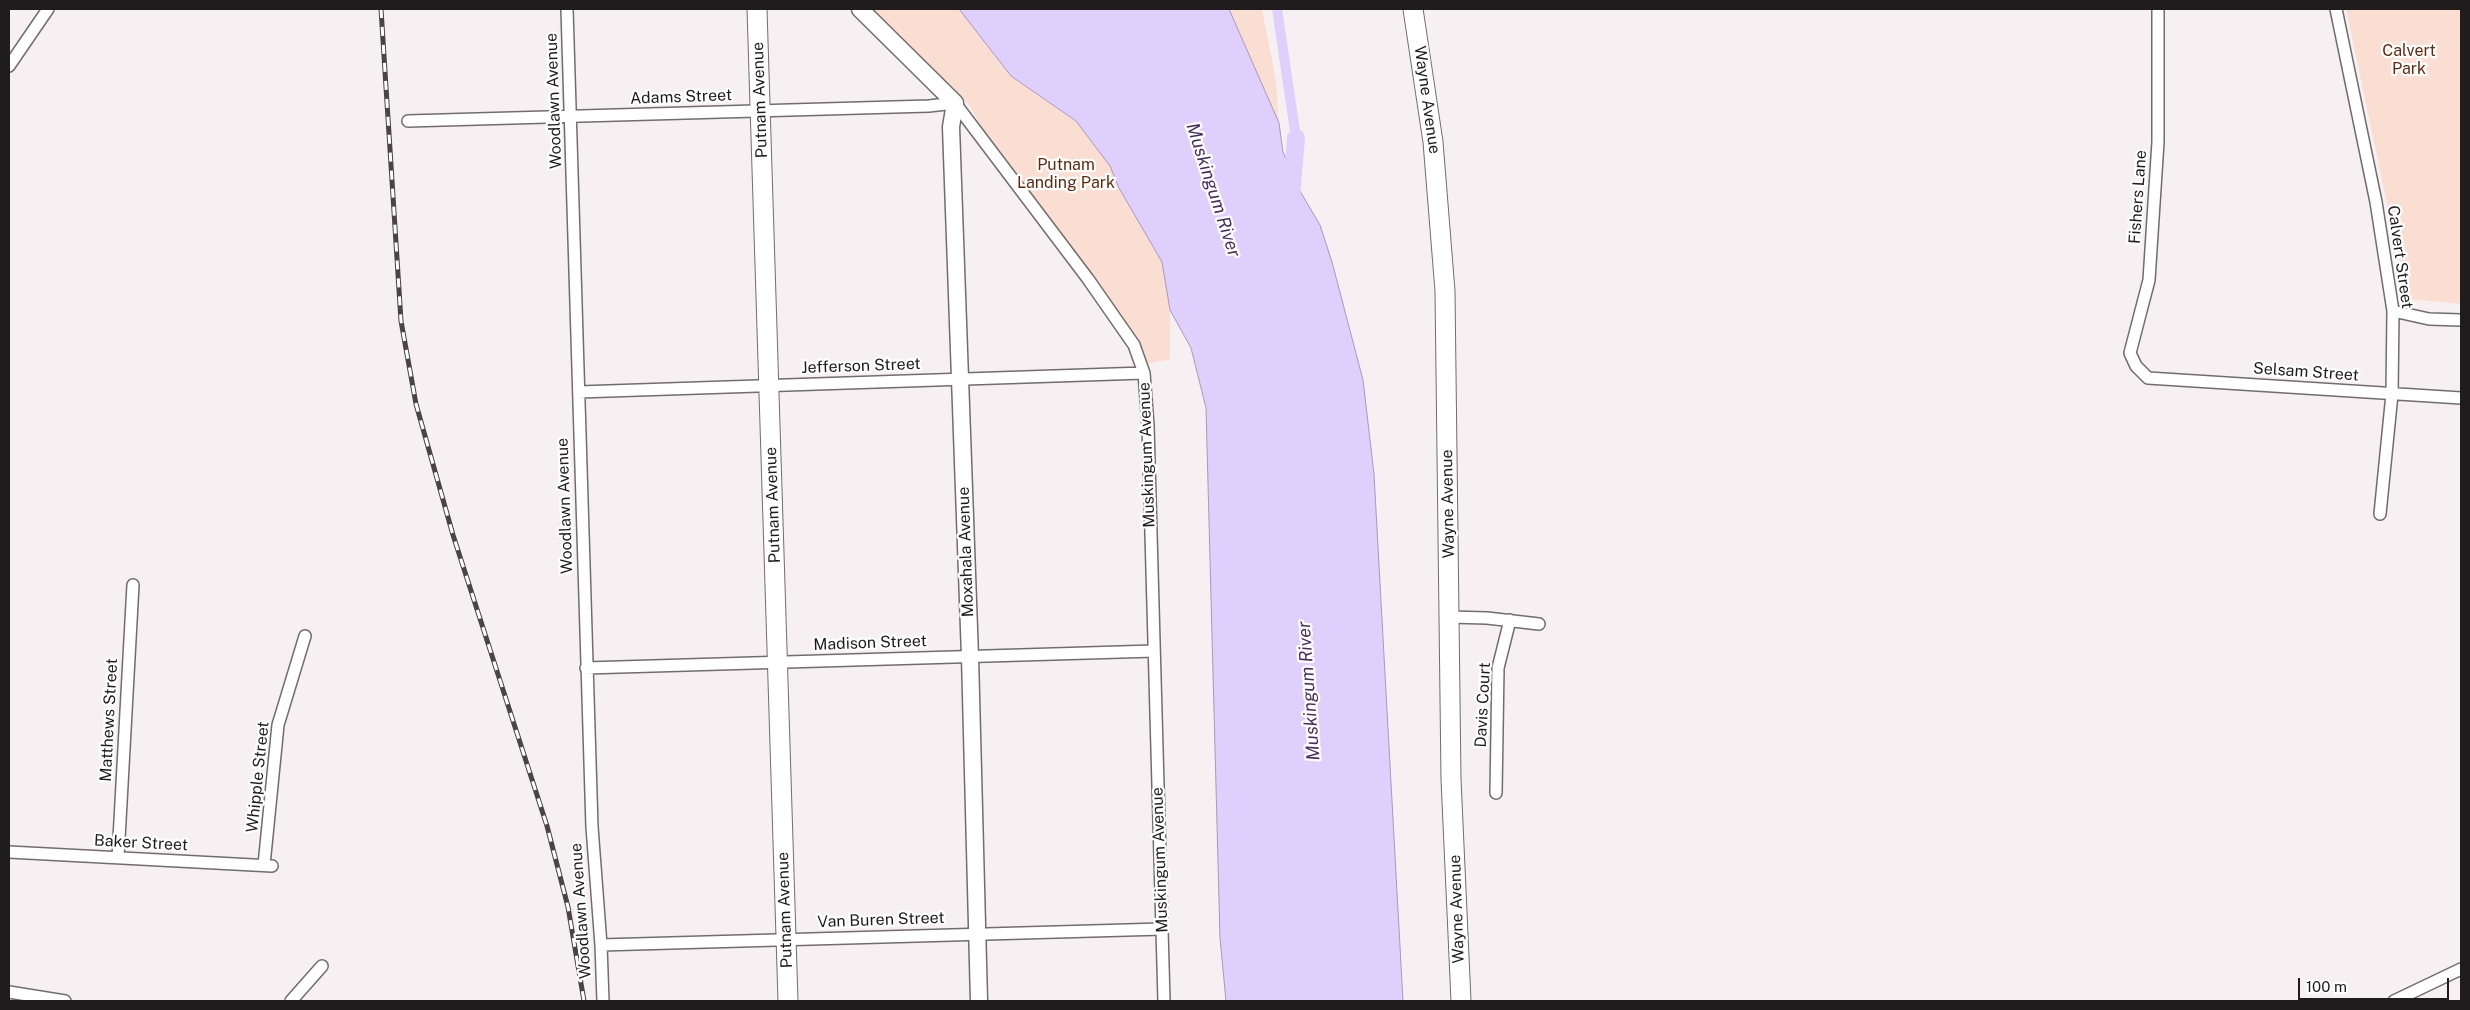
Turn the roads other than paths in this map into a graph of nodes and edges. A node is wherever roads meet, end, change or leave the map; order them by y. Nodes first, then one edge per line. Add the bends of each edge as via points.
1 (48, 9) edge
2 (567, 9) edge
3 (757, 9) edge
4 (860, 9) edge
5 (1413, 9) edge
6 (2158, 9) edge
7 (2336, 9) edge
8 (9, 66) edge
9 (955, 103) junction
10 (761, 111) junction
11 (571, 117) junction
12 (408, 121) dead end
13 (2392, 311) junction
14 (2461, 320) edge
15 (1144, 372) junction
16 (2148, 378) joint
17 (960, 379) junction
18 (769, 386) junction
19 (578, 392) junction
20 (2392, 394) junction
21 (2461, 398) edge
22 (2380, 514) dead end
23 (134, 585) dead end
24 (1450, 617) junction
25 (1510, 620) junction
26 (1539, 624) dead end
27 (306, 636) dead end
28 (1154, 651) junction
29 (970, 657) junction
30 (778, 662) junction
31 (586, 668) junction
32 (1496, 794) dead end
33 (9, 852) edge
34 (118, 858) junction
35 (268, 866) joint
36 (1162, 928) junction
37 (977, 934) junction
38 (786, 940) junction
39 (601, 945) junction
40 (322, 966) dead end
41 (2461, 969) edge
42 (9, 992) edge
43 (65, 1001) edge
44 (291, 1001) edge
45 (603, 1001) edge
46 (788, 1001) edge
47 (979, 1001) edge
48 (1164, 1001) edge
49 (1461, 1001) edge
50 (2394, 1001) edge

1 - 8 street
2 - 11 street, Woodlawn Avenue
3 - 10 main road, Putnam Avenue
4 - 9 street, Muskingum Avenue
5 - 24 main road, Wayne Avenue via 1433,142 1445,291
6 - 16 street, Fishers Lane via 2158,142 2149,280 2130,353 2136,366
7 - 13 street, Calvert Street via 2376,202
9 - 10 street, Adams Street
9 - 15 street, Muskingum Avenue via 1134,345
9 - 17 street, Moxahala Avenue via 951,127
10 - 11 street, Adams Street
10 - 18 main road, Putnam Avenue
11 - 12 street, Adams Street
11 - 19 street, Woodlawn Avenue
13 - 14 street via 2429,319
13 - 20 street, Calvert Street
15 - 17 street, Jefferson Street
15 - 28 street, Muskingum Avenue
16 - 20 street, Selsam Street
17 - 18 street, Jefferson Street
17 - 29 street, Moxahala Avenue
18 - 19 street, Jefferson Street
18 - 30 main road, Putnam Avenue
19 - 31 street, Woodlawn Avenue
20 - 21 street, Selsam Street
20 - 22 street, Calvert Street
23 - 34 street, Matthews Street
24 - 25 street
24 - 49 main road, Wayne Avenue via 1451,779
25 - 26 street
25 - 32 street, Davis Court via 1498,668
27 - 35 street, Whipple Street via 278,725
28 - 29 street, Madison Street
28 - 36 street, Muskingum Avenue
29 - 30 street, Madison Street
29 - 37 street, Moxahala Avenue
30 - 31 street, Madison Street
30 - 38 main road, Putnam Avenue
31 - 39 street, Woodlawn Avenue via 592,827
33 - 34 street, Baker Street
34 - 35 street, Baker Street
36 - 37 street, Van Buren Street
36 - 48 street, Muskingum Avenue
37 - 38 street, Van Buren Street
37 - 47 street, Moxahala Avenue
38 - 39 street, Van Buren Street
38 - 46 main road, Putnam Avenue
39 - 45 street, Woodlawn Avenue
40 - 44 street
41 - 50 street
42 - 43 street

